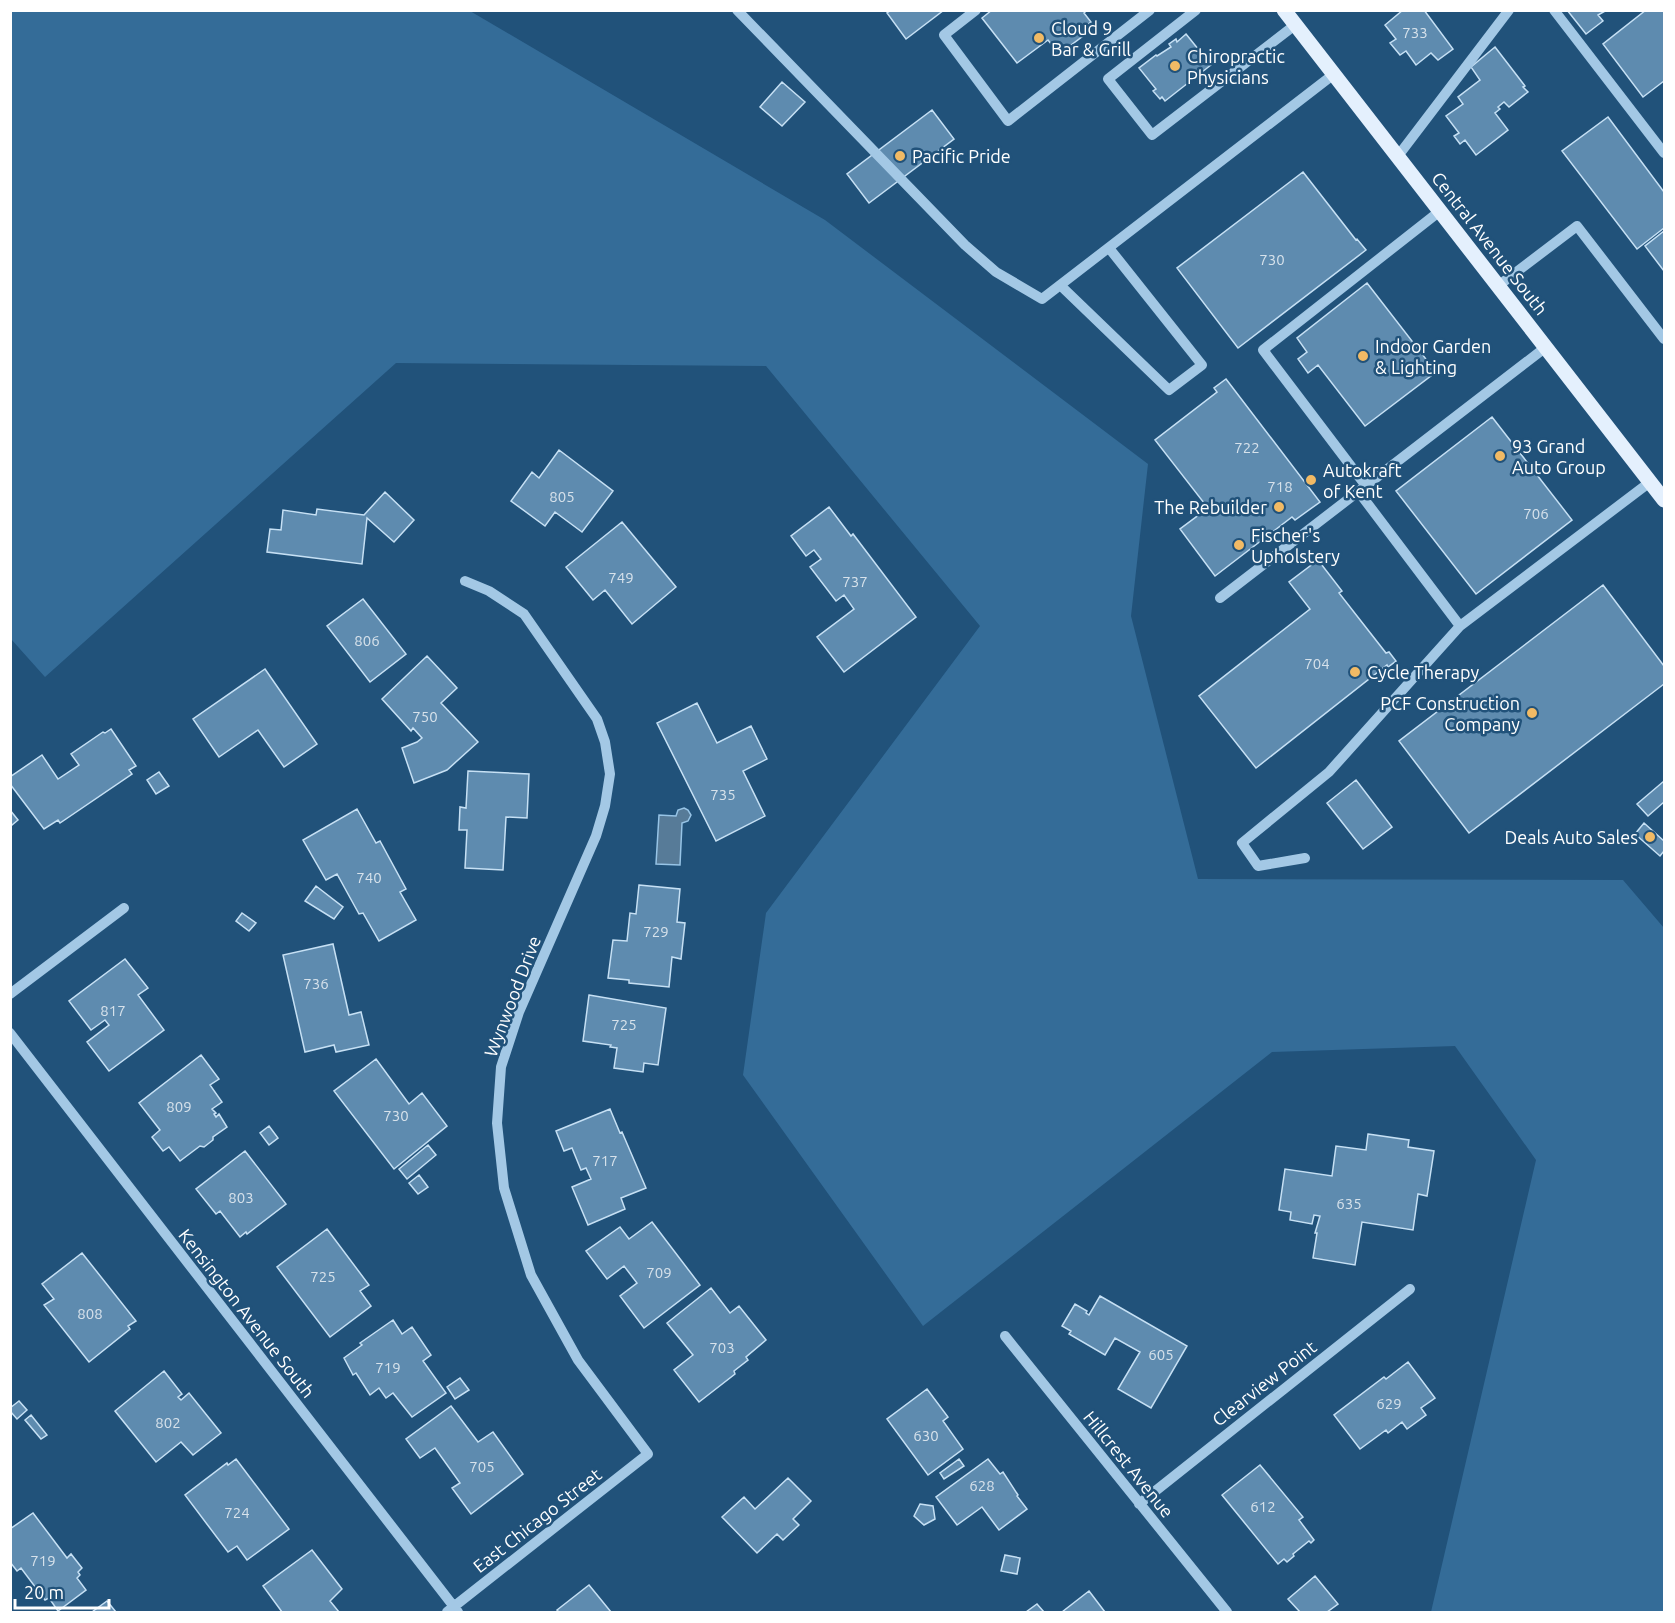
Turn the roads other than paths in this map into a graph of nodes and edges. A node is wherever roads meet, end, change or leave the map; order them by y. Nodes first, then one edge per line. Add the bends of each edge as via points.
1 (737, 10) edge
2 (976, 10) edge
3 (1150, 10) edge
4 (1196, 10) edge
5 (1284, 10) edge
6 (1509, 10) edge
7 (1554, 10) edge
8 (1295, 25) junction
9 (1334, 74) junction
10 (1665, 153) edge
11 (1398, 156) junction
12 (1440, 211) junction
13 (1109, 248) junction
14 (1060, 285) junction
15 (1498, 286) junction
16 (1665, 339) edge
17 (1546, 347) junction
18 (1650, 482) junction
19 (1362, 489) junction
20 (1665, 500) edge
21 (465, 581) dead end
22 (1220, 598) dead end
23 (1460, 626) junction
24 (1305, 858) dead end
25 (124, 908) dead end
26 (10, 994) edge
27 (10, 1033) edge
28 (1410, 1289) dead end
29 (1005, 1336) dead end
30 (648, 1454) joint
31 (1139, 1504) junction
32 (453, 1611) edge
33 (1227, 1612) edge

1 - 14 street via 965,245 996,272 1042,299
2 - 3 street via 944,35 1008,121
4 - 8 street via 1108,79 1152,135
5 - 8 main road, Central Avenue South
6 - 11 street
7 - 10 street
8 - 9 main road, Central Avenue South
9 - 11 main road, Central Avenue South
9 - 13 street
11 - 12 main road, Central Avenue South
12 - 15 main road, Central Avenue South
12 - 19 street via 1263,350
13 - 14 street
13 - 14 street via 1202,365 1168,390
15 - 16 street via 1577,226
15 - 17 main road, Central Avenue South
17 - 18 main road, Central Avenue South
17 - 19 street
18 - 20 main road, Central Avenue South
18 - 23 street
19 - 22 street
19 - 23 street
21 - 30 street, Wynwood Drive via 524,614 597,719 605,742 610,774 605,806 596,836 519,1012 501,1067 497,1123 504,1188 531,1275 578,1360
23 - 24 street via 1329,772 1242,843 1258,866
25 - 26 street
27 - 32 street, Kensington Avenue South
28 - 31 street, Clearview Point
29 - 31 street, Hillcrest Avenue
30 - 32 street, East Chicago Street
31 - 33 street, Hillcrest Avenue

